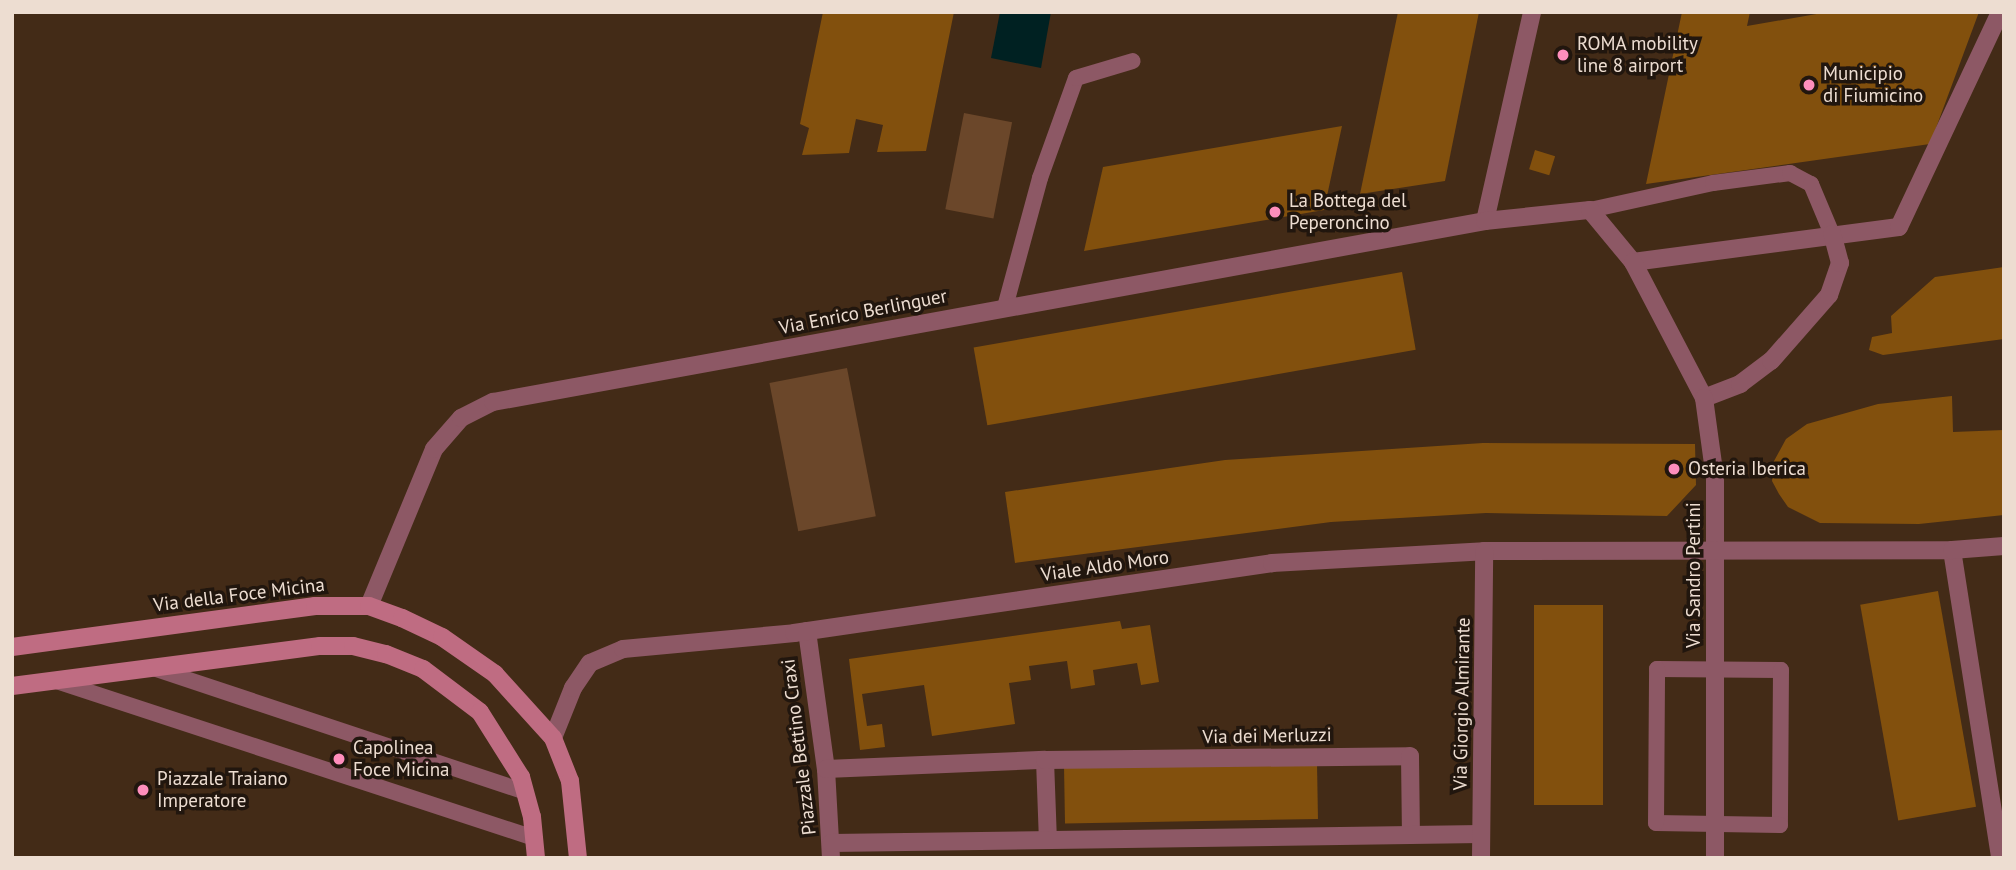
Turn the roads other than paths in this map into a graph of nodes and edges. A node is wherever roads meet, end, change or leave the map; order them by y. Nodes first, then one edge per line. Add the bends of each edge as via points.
1 (1532, 12) edge
2 (1999, 15) edge
3 (1133, 61) dead end
4 (1590, 210) junction
5 (1485, 220) junction
6 (1832, 234) junction
7 (1633, 262) junction
8 (1005, 307) junction
9 (1704, 398) junction
10 (2004, 546) edge
11 (1952, 550) junction
12 (1484, 551) junction
13 (1715, 551) junction
14 (369, 606) junction
15 (807, 631) junction
16 (12, 647) edge
17 (153, 668) junction
18 (1715, 669) junction
19 (53, 680) junction
20 (12, 686) edge
21 (553, 738) junction
22 (1045, 760) junction
23 (826, 769) junction
24 (525, 792) junction
25 (1714, 824) junction
26 (1481, 834) junction
27 (1411, 835) junction
28 (534, 838) junction
29 (1048, 840) junction
30 (831, 850) edge
31 (536, 858) edge
32 (578, 858) edge
33 (1481, 858) edge
34 (1714, 858) edge
35 (2000, 858) edge

1 - 5 street
2 - 6 street via 1899,227
3 - 8 lane via 1076,78 1037,188
4 - 5 street, Via Enrico Berlinguer
4 - 6 lane via 1713,183 1790,173 1811,184
4 - 7 street, Via Sandro Pertini
5 - 8 street, Via Enrico Berlinguer
6 - 7 street
6 - 9 street via 1840,263 1829,295 1771,361 1740,384
7 - 9 street, Via Sandro Pertini
8 - 14 street, Via Enrico Berlinguer via 511,396 477,409 446,432 423,467
9 - 13 street, Via Sandro Pertini via 1715,478
10 - 11 street, Viale Aldo Moro
11 - 13 street, Viale Aldo Moro
11 - 35 street
12 - 13 street, Viale Aldo Moro
12 - 15 street, Viale Aldo Moro via 1272,563
12 - 26 street, Via Giorgio Almirante
13 - 18 street, Via Sandro Pertini
14 - 16 street, Via della Foce Micina via 278,608
14 - 21 street, Via della Foce Micina via 402,618 471,656 518,695
15 - 21 street, Viale Aldo Moro via 611,650 590,663 581,676
15 - 23 street, Piazzale Bettino Craxi
17 - 19 street
17 - 24 lane
17 - 24 street via 320,646 354,646 386,654 423,669 480,712 507,748
18 - 25 street, Via Sandro Pertini
18 - 25 lane, Via Sandro Pertini via 1657,669 1656,810 1656,823
18 - 25 lane, Via Sandro Pertini via 1781,670 1780,825
19 - 20 street
19 - 28 lane
21 - 32 street, Via della Foce Micina via 570,781
22 - 23 street, Via dei Merluzzi
22 - 27 street, Via dei Merluzzi via 1410,756
22 - 29 street
23 - 30 street, Piazzale Bettino Craxi
24 - 28 street
25 - 34 street, Via Sandro Pertini
26 - 27 street
26 - 33 street, Via Giorgio Almirante
27 - 29 street
28 - 31 street
29 - 30 street

